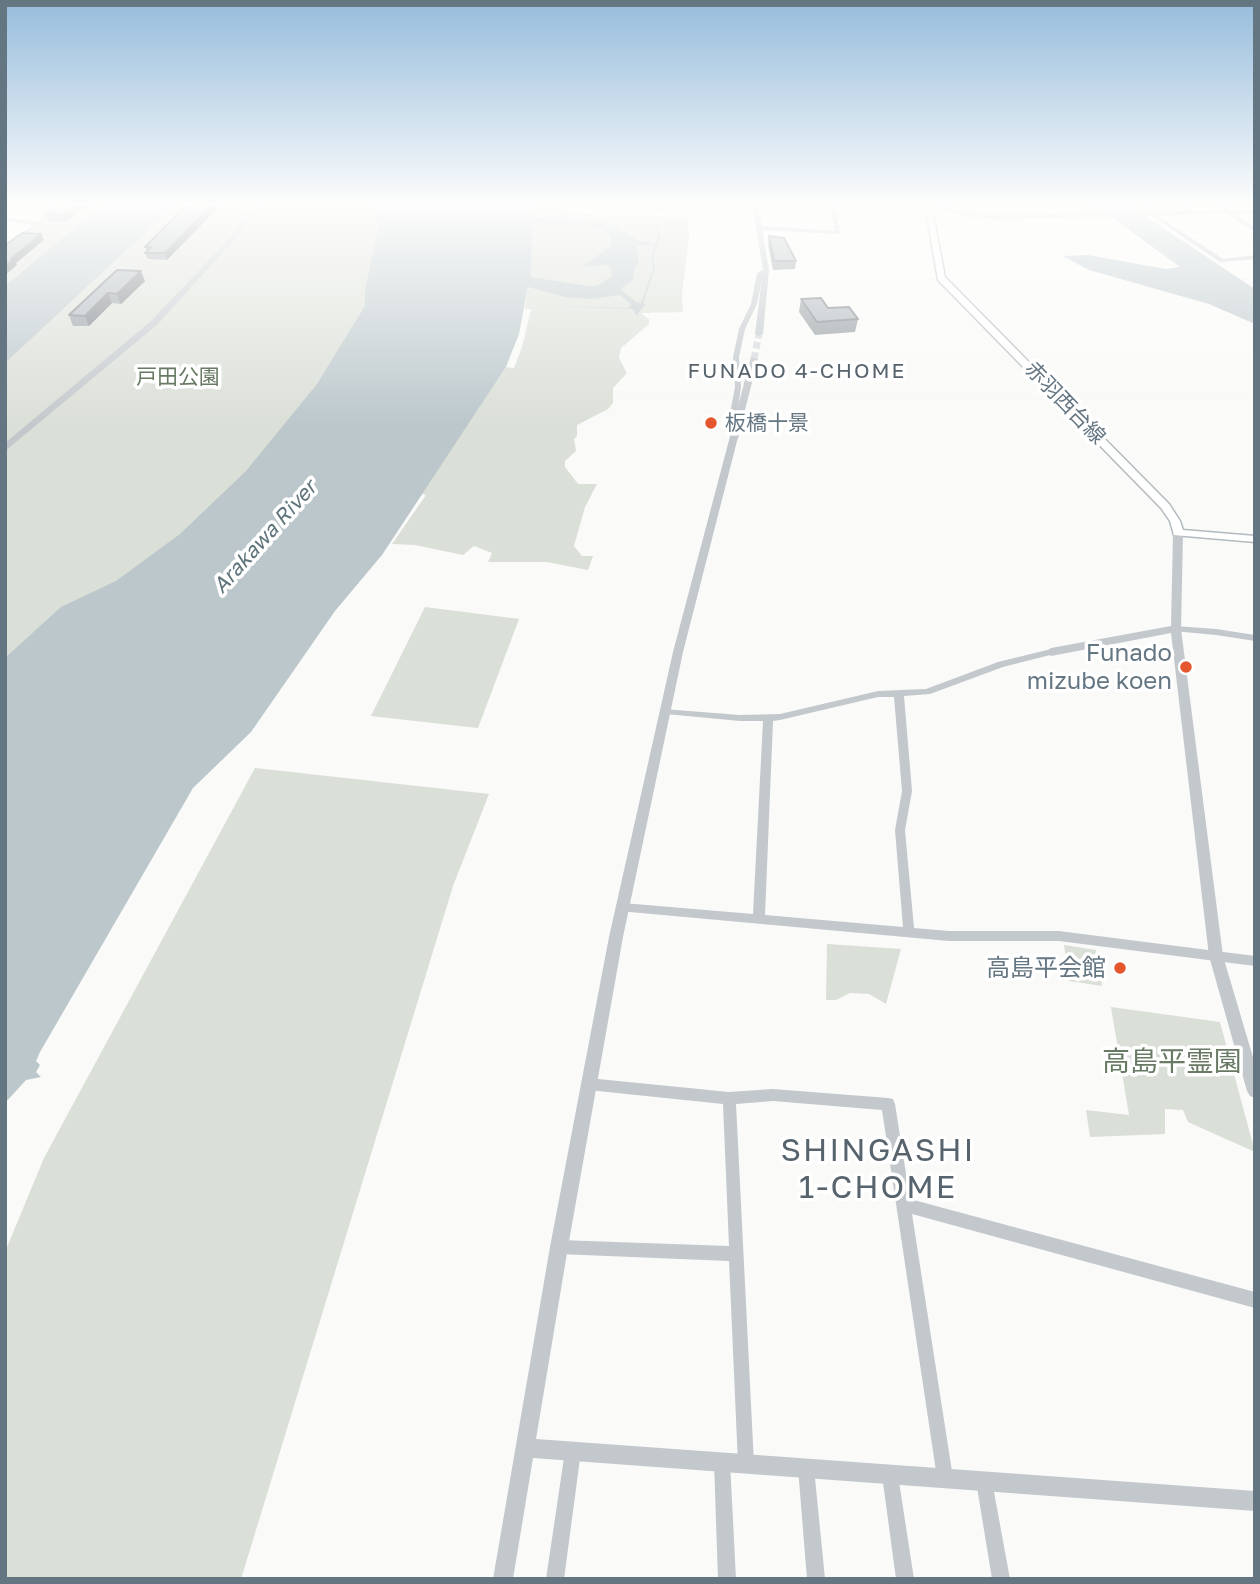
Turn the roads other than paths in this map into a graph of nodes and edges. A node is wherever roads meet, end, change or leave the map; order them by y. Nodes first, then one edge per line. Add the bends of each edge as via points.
1 (196, 278) edge
2 (759, 278) edge
3 (765, 278) edge
4 (941, 278) edge
5 (760, 334) tunnel mouth
6 (754, 359) tunnel mouth
7 (735, 437) junction
8 (5, 448) edge
9 (1178, 533) junction
10 (1255, 539) edge
11 (1176, 629) junction
12 (1255, 638) edge
13 (1051, 652) joint
14 (899, 693) junction
15 (666, 711) junction
16 (768, 718) junction
17 (623, 908) junction
18 (759, 920) junction
19 (909, 933) junction
20 (1216, 956) junction
21 (1255, 961) edge
22 (588, 1084) junction
23 (1255, 1091) edge
24 (729, 1098) junction
25 (903, 1204) junction
26 (559, 1247) junction
27 (737, 1254) junction
28 (1255, 1300) edge
29 (524, 1448) junction
30 (573, 1451) junction
31 (722, 1462) junction
32 (746, 1464) junction
33 (806, 1468) junction
34 (890, 1475) junction
35 (944, 1478) junction
36 (984, 1481) junction
37 (1255, 1501) edge
38 (503, 1579) edge
39 (555, 1579) edge
40 (727, 1579) edge
41 (816, 1579) edge
42 (905, 1579) edge
43 (1001, 1579) edge

1 - 8 street via 154,323
2 - 7 street via 736,357 738,387 731,429
3 - 5 street
4 - 9 main road, 赤羽西台線 via 1165,506
6 - 7 street
7 - 15 street
9 - 10 main road
9 - 11 street
11 - 12 street
11 - 13 street
11 - 20 street
13 - 14 street via 927,692
14 - 16 street
14 - 19 street via 907,791 900,830
15 - 16 street
15 - 17 street
16 - 18 street
17 - 18 street
17 - 22 street
18 - 19 street
19 - 20 street via 1059,936
20 - 21 street
20 - 23 street
22 - 24 street
22 - 26 street
24 - 25 street via 773,1095 888,1104
24 - 27 street
25 - 28 street
25 - 35 street
26 - 27 street
26 - 29 street
27 - 32 street
29 - 30 street
29 - 38 street
30 - 31 street
30 - 39 street
31 - 32 street
31 - 40 street
32 - 33 street
33 - 34 street
33 - 41 street
34 - 35 street
34 - 42 street
35 - 36 street
36 - 37 street
36 - 43 street

